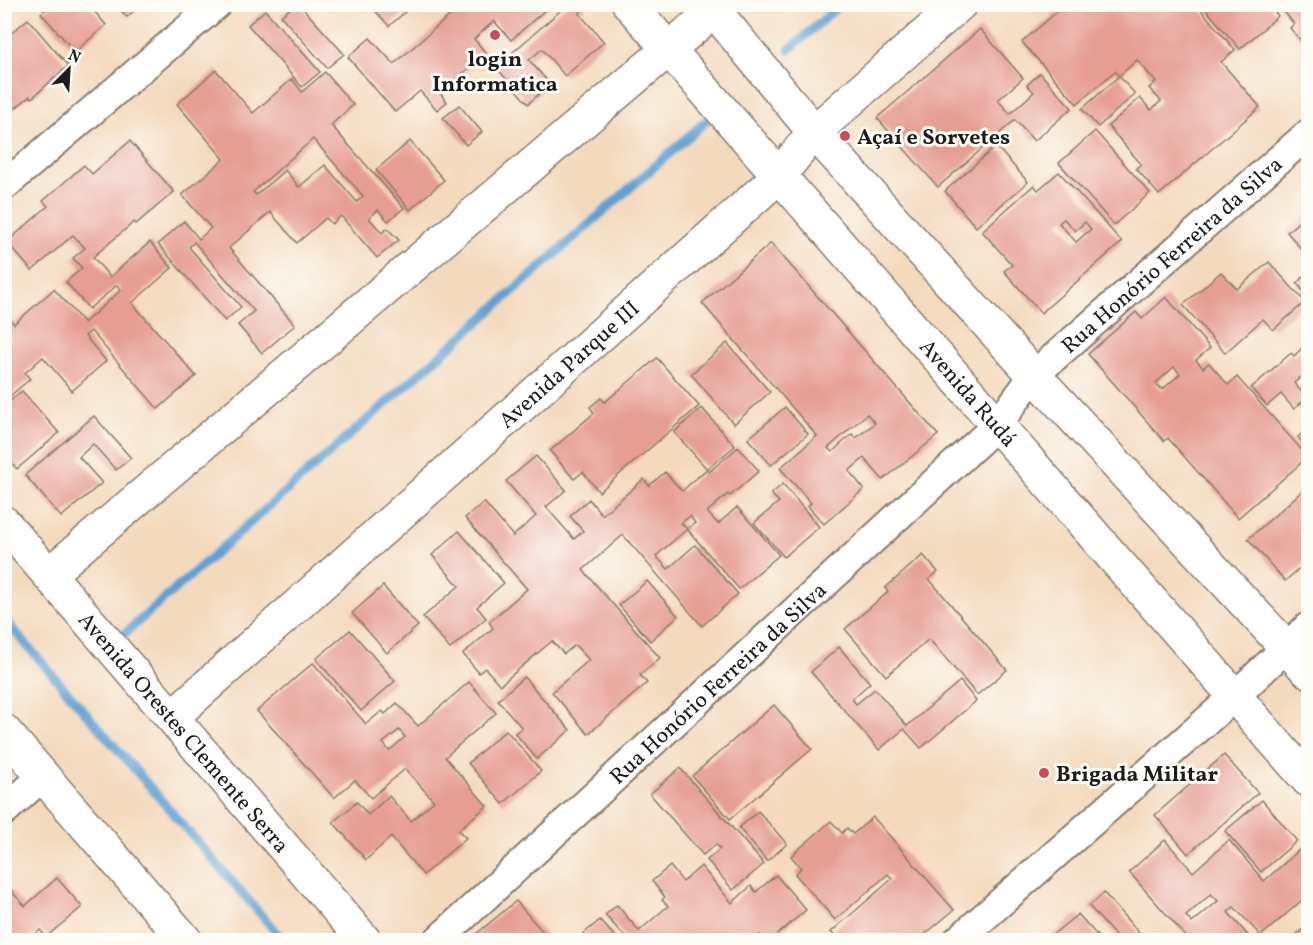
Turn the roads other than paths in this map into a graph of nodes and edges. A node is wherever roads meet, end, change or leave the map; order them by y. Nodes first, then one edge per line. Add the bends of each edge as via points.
1 (218, 4) edge
2 (630, 4) edge
3 (960, 4) edge
4 (715, 6) edge
5 (668, 49) junction
6 (814, 132) junction
7 (1308, 134) edge
8 (779, 176) junction
9 (4, 186) edge
10 (1034, 375) junction
11 (997, 424) junction
12 (4, 523) edge
13 (49, 574) junction
14 (1298, 637) edge
15 (1308, 671) edge
16 (1235, 696) junction
17 (172, 717) junction
18 (4, 731) edge
19 (44, 776) junction
20 (1308, 780) edge
21 (4, 811) edge
22 (185, 940) edge
23 (364, 940) edge
24 (438, 940) edge
25 (958, 940) edge

1 - 9 street
2 - 5 street, Avenida Rudá
3 - 6 street, Avenida Parque III
4 - 5 street
4 - 6 street
5 - 8 street, Avenida Rudá
5 - 13 street
6 - 8 street, Avenida Parque III
6 - 10 street
7 - 10 street, Rua Honório Ferreira da Silva
8 - 11 street, Avenida Rudá
8 - 17 street, Avenida Parque III
10 - 11 street, Rua Honório Ferreira da Silva
10 - 14 street
11 - 16 street, Avenida Rudá
11 - 24 street, Rua Honório Ferreira da Silva
12 - 13 street, Avenida Orestes Clemente Serra
13 - 17 street, Avenida Orestes Clemente Serra
14 - 15 street
14 - 16 street
16 - 20 street, Avenida Rudá
16 - 25 street
17 - 23 street, Avenida Orestes Clemente Serra
18 - 19 street
19 - 21 street
19 - 22 street

